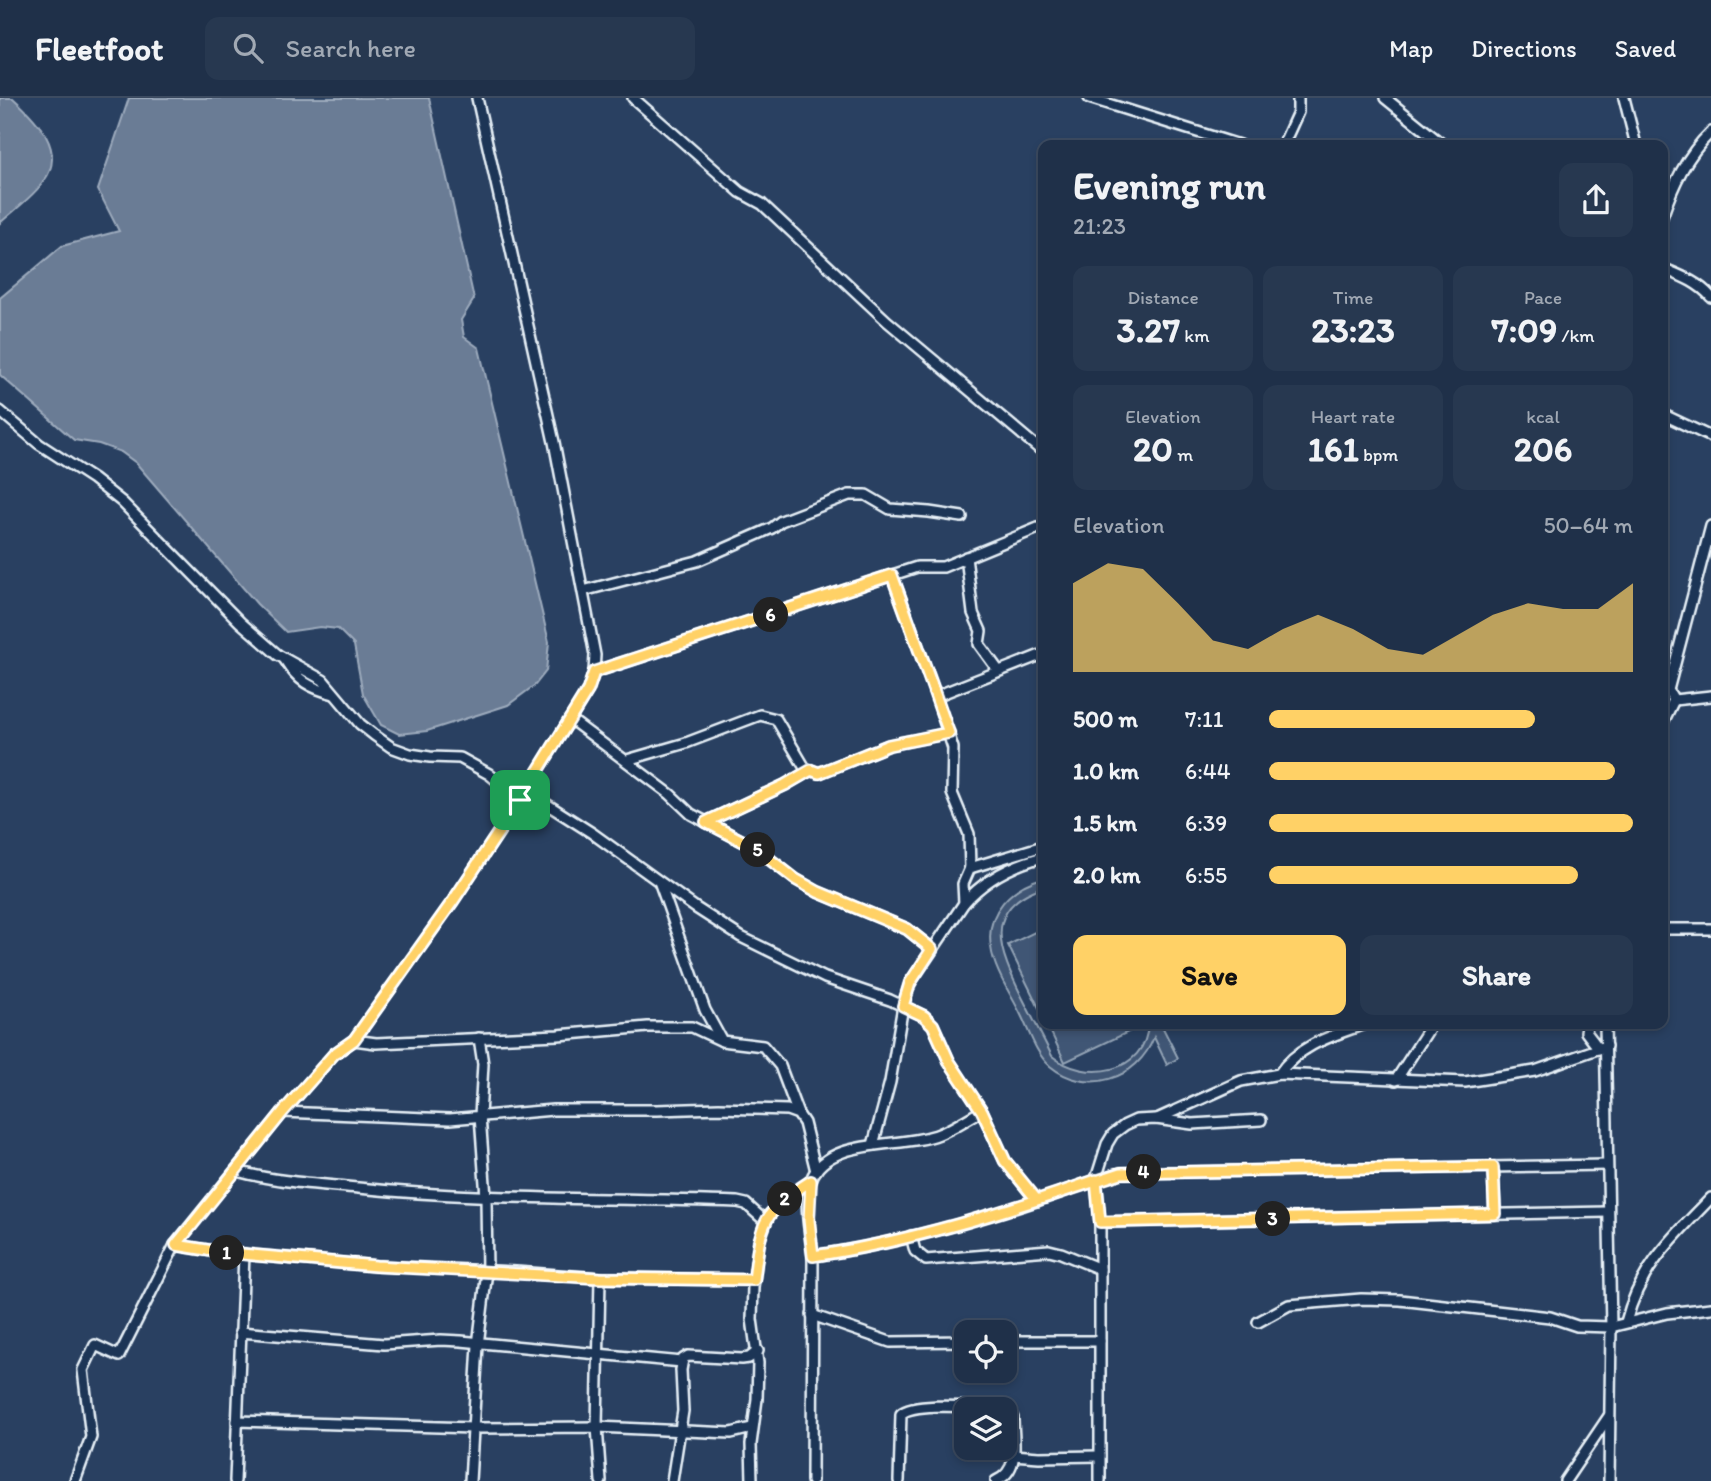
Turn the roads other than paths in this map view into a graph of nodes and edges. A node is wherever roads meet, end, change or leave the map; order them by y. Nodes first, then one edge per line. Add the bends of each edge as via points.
1 (477, 98) edge
2 (633, 98) edge
3 (1090, 98) edge
4 (1298, 98) edge
5 (1385, 98) edge
6 (1624, 98) edge
7 (1711, 132) edge
8 (1223, 140) edge
9 (1285, 140) edge
10 (1437, 140) edge
11 (1635, 140) edge
12 (1668, 199) edge
13 (1668, 270) edge
14 (1711, 297) edge
15 (0, 411) edge
16 (1668, 417) edge
17 (1711, 437) edge
18 (1038, 448) edge
19 (962, 517) dead end
20 (1711, 526) edge
21 (1038, 528) edge
22 (966, 558) junction
23 (892, 575) junction
24 (583, 592) junction
25 (1038, 656) edge
26 (284, 659) junction
27 (998, 670) junction
28 (594, 672) junction
29 (1668, 678) edge
30 (1668, 693) edge
31 (335, 694) junction
32 (936, 696) junction
33 (1711, 696) edge
34 (1674, 700) junction
35 (1668, 712) edge
36 (570, 719) junction
37 (949, 733) junction
38 (627, 760) junction
39 (811, 770) junction
40 (523, 795) junction
41 (706, 822) junction
42 (1038, 848) edge
43 (1038, 859) edge
44 (970, 868) junction
45 (659, 882) junction
46 (964, 903) junction
47 (1668, 929) edge
48 (1711, 929) edge
49 (932, 949) junction
50 (903, 1006) junction
51 (1352, 1029) edge
52 (1429, 1029) edge
53 (1586, 1029) edge
54 (1604, 1029) edge
55 (479, 1038) junction
56 (354, 1040) junction
57 (722, 1041) junction
58 (1602, 1047) junction
59 (1279, 1074) junction
60 (1396, 1080) junction
61 (982, 1111) junction
62 (283, 1112) junction
63 (798, 1114) junction
64 (480, 1116) junction
65 (1156, 1119) junction
66 (1261, 1120) dead end
67 (873, 1145) junction
68 (1607, 1165) junction
69 (1493, 1167) junction
70 (237, 1171) junction
71 (816, 1171) junction
72 (1096, 1180) junction
73 (811, 1181) junction
74 (486, 1197) junction
75 (1711, 1198) edge
76 (1037, 1200) junction
77 (1608, 1212) junction
78 (1495, 1214) junction
79 (765, 1221) junction
80 (1100, 1222) junction
81 (911, 1236) junction
82 (176, 1245) junction
83 (244, 1254) junction
84 (813, 1256) junction
85 (1100, 1269) junction
86 (487, 1271) junction
87 (600, 1278) junction
88 (754, 1280) junction
89 (1711, 1308) edge
90 (812, 1315) junction
91 (1258, 1322) dead end
92 (1626, 1322) junction
93 (1611, 1327) junction
94 (240, 1332) junction
95 (954, 1341) edge
96 (1017, 1341) edge
97 (1100, 1341) junction
98 (478, 1345) junction
99 (758, 1351) junction
100 (597, 1355) junction
101 (682, 1362) junction
102 (954, 1408) edge
103 (1609, 1415) junction
104 (237, 1421) junction
105 (597, 1427) junction
106 (473, 1428) junction
107 (752, 1428) junction
108 (680, 1430) junction
109 (1017, 1455) edge
110 (1100, 1456) junction
111 (1013, 1460) edge
112 (75, 1481) edge
113 (235, 1481) edge
114 (470, 1481) edge
115 (601, 1481) edge
116 (672, 1481) edge
117 (752, 1481) edge
118 (812, 1481) edge
119 (899, 1481) edge
120 (996, 1481) edge
121 (1100, 1481) edge
122 (1565, 1481) edge
123 (1609, 1481) edge

1 - 24 street
2 - 18 street via 740,192 762,204 887,321
3 - 8 street
4 - 9 street via 1298,112
5 - 10 street
6 - 11 street
7 - 12 street via 1685,162
13 - 14 street
15 - 26 street via 122,502 240,622
16 - 17 street
19 - 24 street via 890,509 866,495 849,495 781,520 697,561
20 - 29 street
21 - 22 street
22 - 23 street via 943,567 917,567
22 - 27 street via 973,613 981,631 979,644
23 - 28 street
23 - 32 street
24 - 28 street
25 - 27 street
26 - 31 street via 317,674
26 - 31 street via 303,683
27 - 32 street
28 - 36 street
30 - 34 street
31 - 40 street via 360,724 391,747 423,756 460,758
32 - 37 street
33 - 34 street
34 - 35 street
36 - 38 street
36 - 40 street
37 - 39 street via 889,745 819,773
37 - 44 street via 952,793 969,834
38 - 39 street via 760,715 776,719 805,768
38 - 41 street
39 - 41 street
40 - 45 street via 592,833
40 - 56 street
41 - 49 street via 754,847 818,892 907,929
42 - 44 street
43 - 46 street via 1003,871
44 - 46 street via 963,884
45 - 50 street via 778,956
45 - 57 street via 705,1010
46 - 49 street
47 - 48 street
49 - 50 street via 910,983
50 - 61 street via 933,1025 949,1061
50 - 67 street
51 - 59 street via 1305,1048 1290,1058
52 - 60 street
53 - 58 street
54 - 58 street
55 - 56 street
55 - 57 street via 692,1027
55 - 64 street via 483,1064
56 - 62 street via 334,1054
57 - 63 street via 763,1046 780,1066
58 - 60 street via 1507,1077 1465,1082
58 - 68 street
59 - 60 street
59 - 65 street via 1241,1081
61 - 67 street via 938,1135
61 - 76 street via 1005,1161
62 - 64 street via 403,1119
62 - 70 street
63 - 64 street via 719,1108 553,1110
63 - 71 street
64 - 74 street
65 - 66 street via 1192,1124
65 - 72 street via 1136,1120 1113,1134
67 - 71 street via 828,1159
68 - 69 street
68 - 77 street
69 - 72 street via 1167,1171 1121,1173
69 - 78 street
70 - 74 street via 279,1180
70 - 82 street
71 - 73 street
72 - 76 street
72 - 80 street
73 - 79 street via 786,1198
73 - 84 street
74 - 79 street via 737,1202
74 - 86 street
75 - 92 street via 1655,1258 1631,1300
76 - 81 street
77 - 78 street
77 - 93 street
78 - 80 street
79 - 88 street
80 - 85 street
81 - 84 street
81 - 85 street via 912,1247 926,1260 1049,1250
82 - 83 street
82 - 112 street via 119,1356 94,1345 83,1370 91,1437
83 - 86 street
83 - 94 street
84 - 90 street
85 - 97 street
86 - 87 street
86 - 98 street
87 - 88 street
87 - 100 street
88 - 99 street via 752,1319
89 - 92 street
90 - 95 street via 890,1342
90 - 118 street
91 - 93 street via 1289,1305 1361,1299
92 - 93 street
93 - 103 street
94 - 98 street via 384,1344 441,1340
94 - 104 street
96 - 97 street
97 - 110 street
98 - 100 street
98 - 106 street
99 - 101 street via 749,1358 688,1356
99 - 107 street
100 - 101 street
100 - 105 street
101 - 108 street
102 - 119 street via 910,1408 901,1414
103 - 122 street
103 - 123 street
104 - 106 street
104 - 113 street
105 - 106 street
105 - 108 street
105 - 115 street
106 - 114 street
107 - 108 street via 732,1433
107 - 117 street
108 - 116 street
109 - 110 street
110 - 121 street
111 - 120 street via 1013,1468

